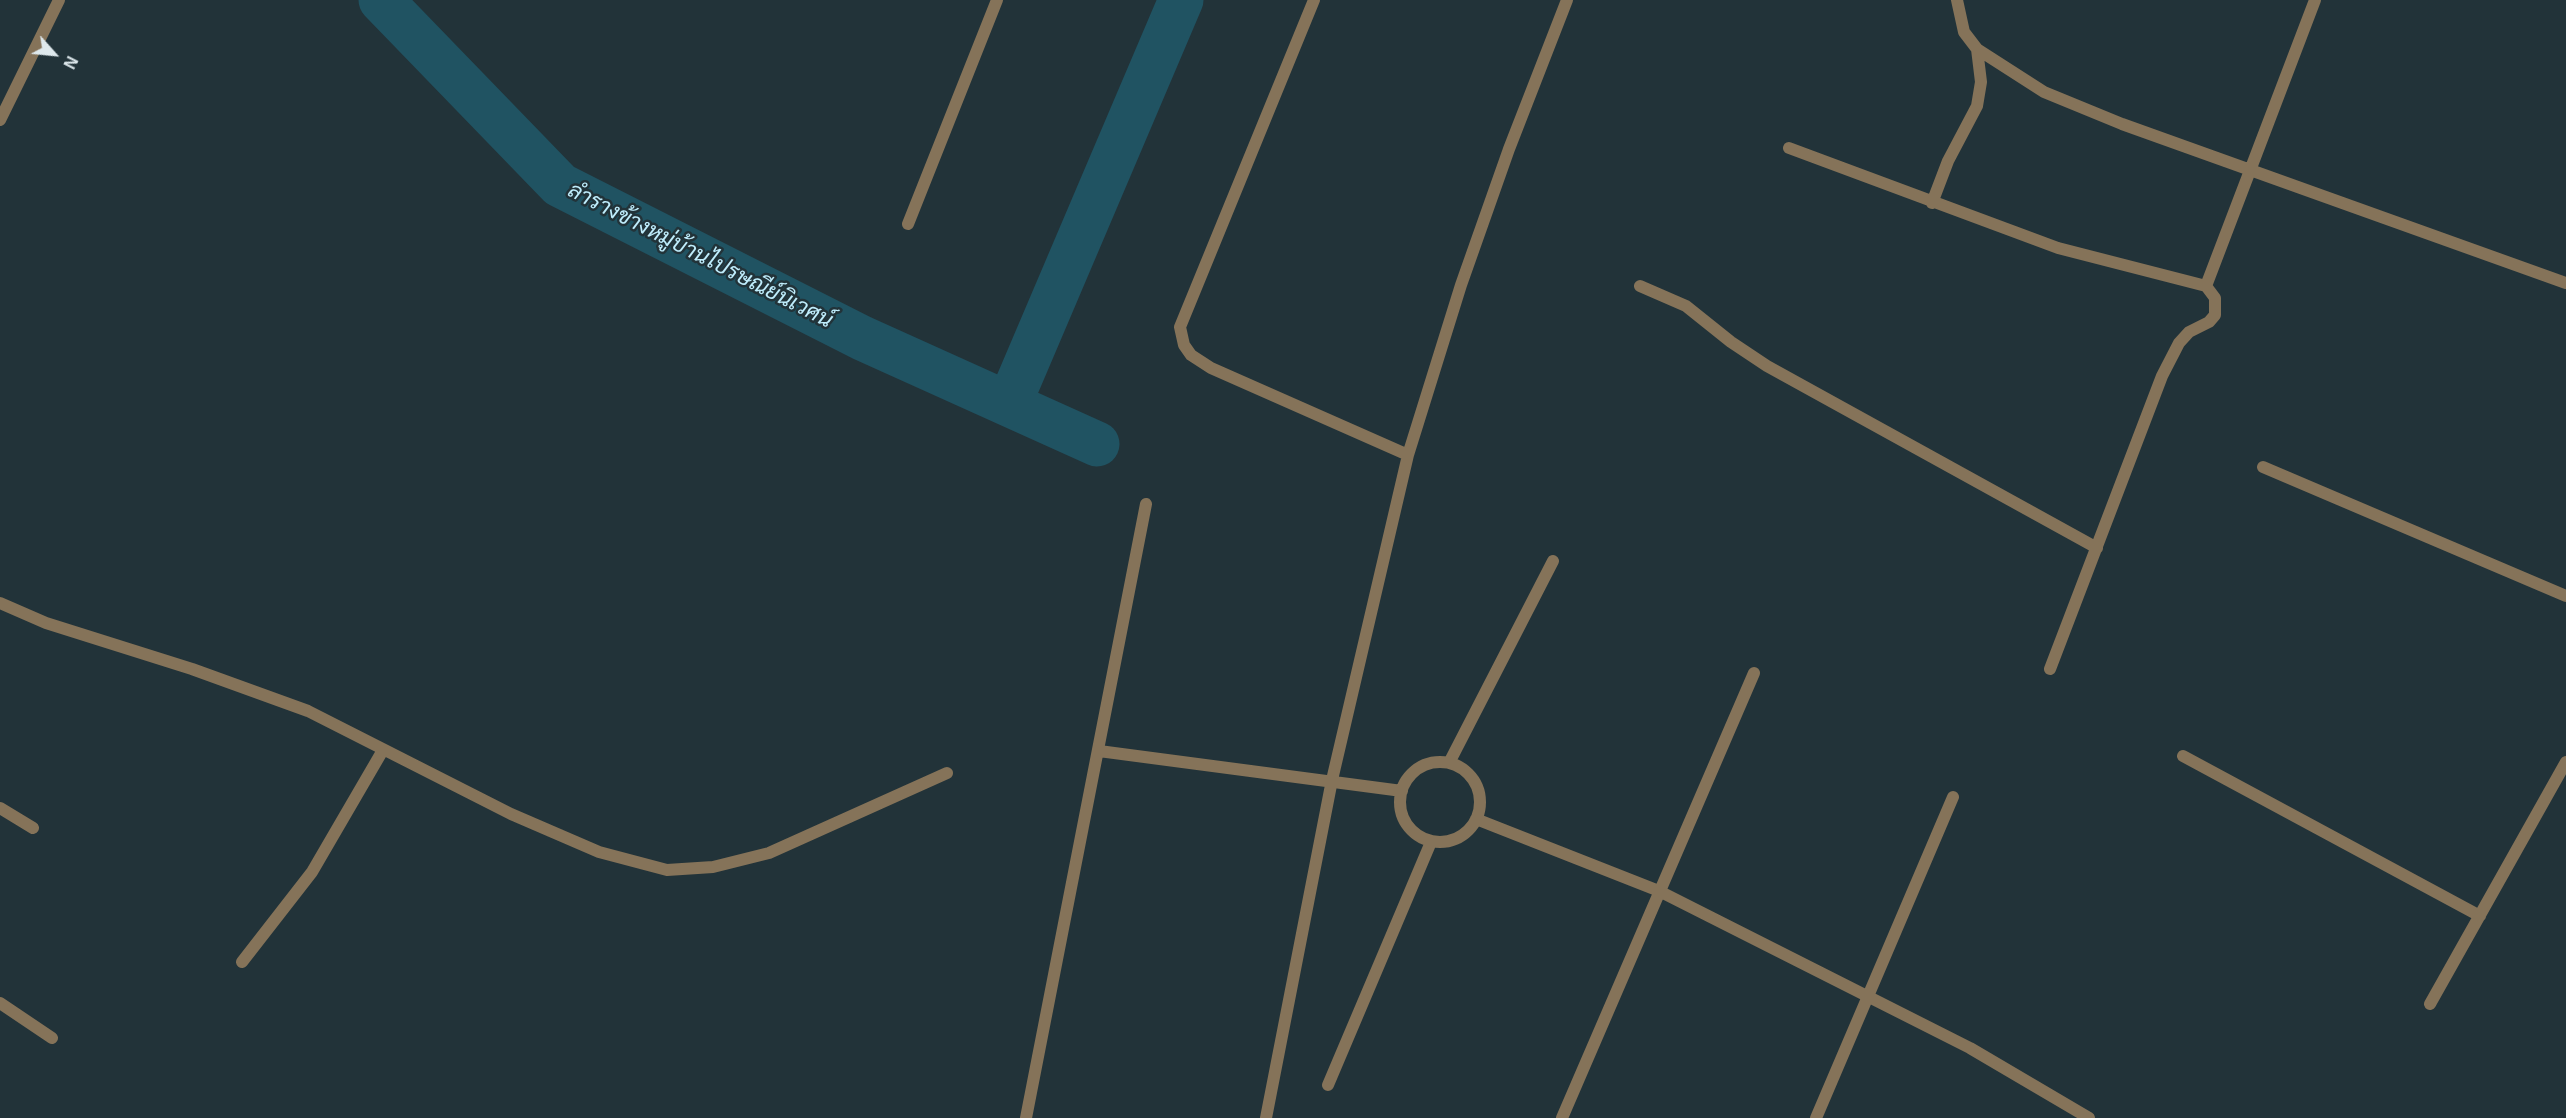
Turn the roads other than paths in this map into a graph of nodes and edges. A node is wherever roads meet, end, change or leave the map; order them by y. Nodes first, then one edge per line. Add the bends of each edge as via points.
1 (59, 0) edge
2 (997, 0) edge
3 (1314, 0) edge
4 (1567, 0) edge
5 (1957, 0) edge
6 (2315, 0) edge
7 (1977, 49) junction
8 (0, 120) edge
9 (1789, 148) dead end
10 (2250, 168) junction
11 (1932, 203) junction
12 (908, 224) dead end
13 (2566, 283) edge
14 (1640, 286) dead end
15 (2206, 286) junction
16 (1408, 455) junction
17 (2263, 467) dead end
18 (1146, 504) dead end
19 (2097, 548) junction
20 (1553, 561) dead end
21 (2566, 596) edge
22 (0, 603) edge
23 (2050, 669) dead end
24 (1754, 674) dead end
25 (383, 750) junction
26 (1099, 751) junction
27 (2183, 756) dead end
28 (2566, 762) edge
29 (1449, 763) junction
30 (947, 773) dead end
31 (1332, 780) junction
32 (1402, 791) junction
33 (1953, 797) dead end
34 (0, 808) edge
35 (1476, 819) junction
36 (33, 828) dead end
37 (1431, 842) junction
38 (1659, 891) junction
39 (2480, 916) junction
40 (242, 962) dead end
41 (1868, 996) junction
42 (0, 1003) edge
43 (2430, 1004) dead end
44 (52, 1038) dead end
45 (1328, 1085) dead end
46 (1026, 1118) edge
47 (1266, 1118) edge
48 (1562, 1118) edge
49 (1816, 1118) edge
50 (2089, 1118) edge

1 - 8 street
2 - 12 street
3 - 16 street via 1180,327 1191,355 1211,368
4 - 16 street via 1469,262
5 - 7 street via 1964,32
6 - 10 street
7 - 10 street via 2043,92
7 - 11 street via 1981,82 1977,106 1948,161
9 - 11 street
10 - 13 street
10 - 15 street
11 - 15 street via 2058,248
14 - 19 street via 1686,306 1767,366
15 - 19 street via 2215,298 2215,315 2189,332 2173,354
16 - 31 street
17 - 21 street
18 - 26 street
19 - 23 street
20 - 29 street
22 - 25 street via 46,623 308,711
24 - 38 street
25 - 30 street via 599,852 667,870 713,867 769,853
25 - 40 street via 312,872
26 - 31 street
26 - 46 street
27 - 39 street
28 - 39 street
29 - 32 street via 1420,768 1408,777
29 - 35 street via 1465,771 1476,785 1480,802
31 - 32 street
31 - 47 street
32 - 37 street via 1400,808 1405,823 1416,835
33 - 41 street
34 - 36 street
35 - 37 street via 1465,834 1449,842
35 - 38 street
37 - 45 street
38 - 41 street
38 - 48 street
39 - 43 street
41 - 49 street
41 - 50 street via 1970,1048
42 - 44 street

